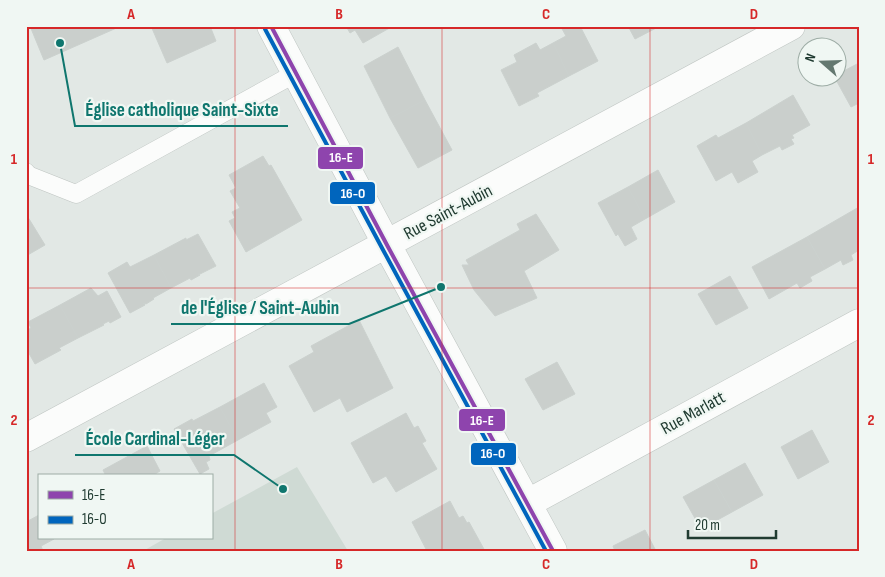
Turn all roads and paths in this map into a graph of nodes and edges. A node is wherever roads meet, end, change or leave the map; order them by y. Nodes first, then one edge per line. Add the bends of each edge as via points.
1 (271, 26) edge
2 (791, 26) edge
3 (296, 73) junction
4 (26, 172) edge
5 (387, 245) junction
6 (859, 323) edge
7 (26, 438) edge
8 (528, 503) junction
9 (553, 551) edge

1 - 3 street
2 - 5 street, Rue Saint-Aubin
3 - 4 lane via 76,194
3 - 5 street
5 - 7 street, Rue Saint-Aubin
5 - 8 street
6 - 8 street, Rue Marlatt
8 - 9 street

